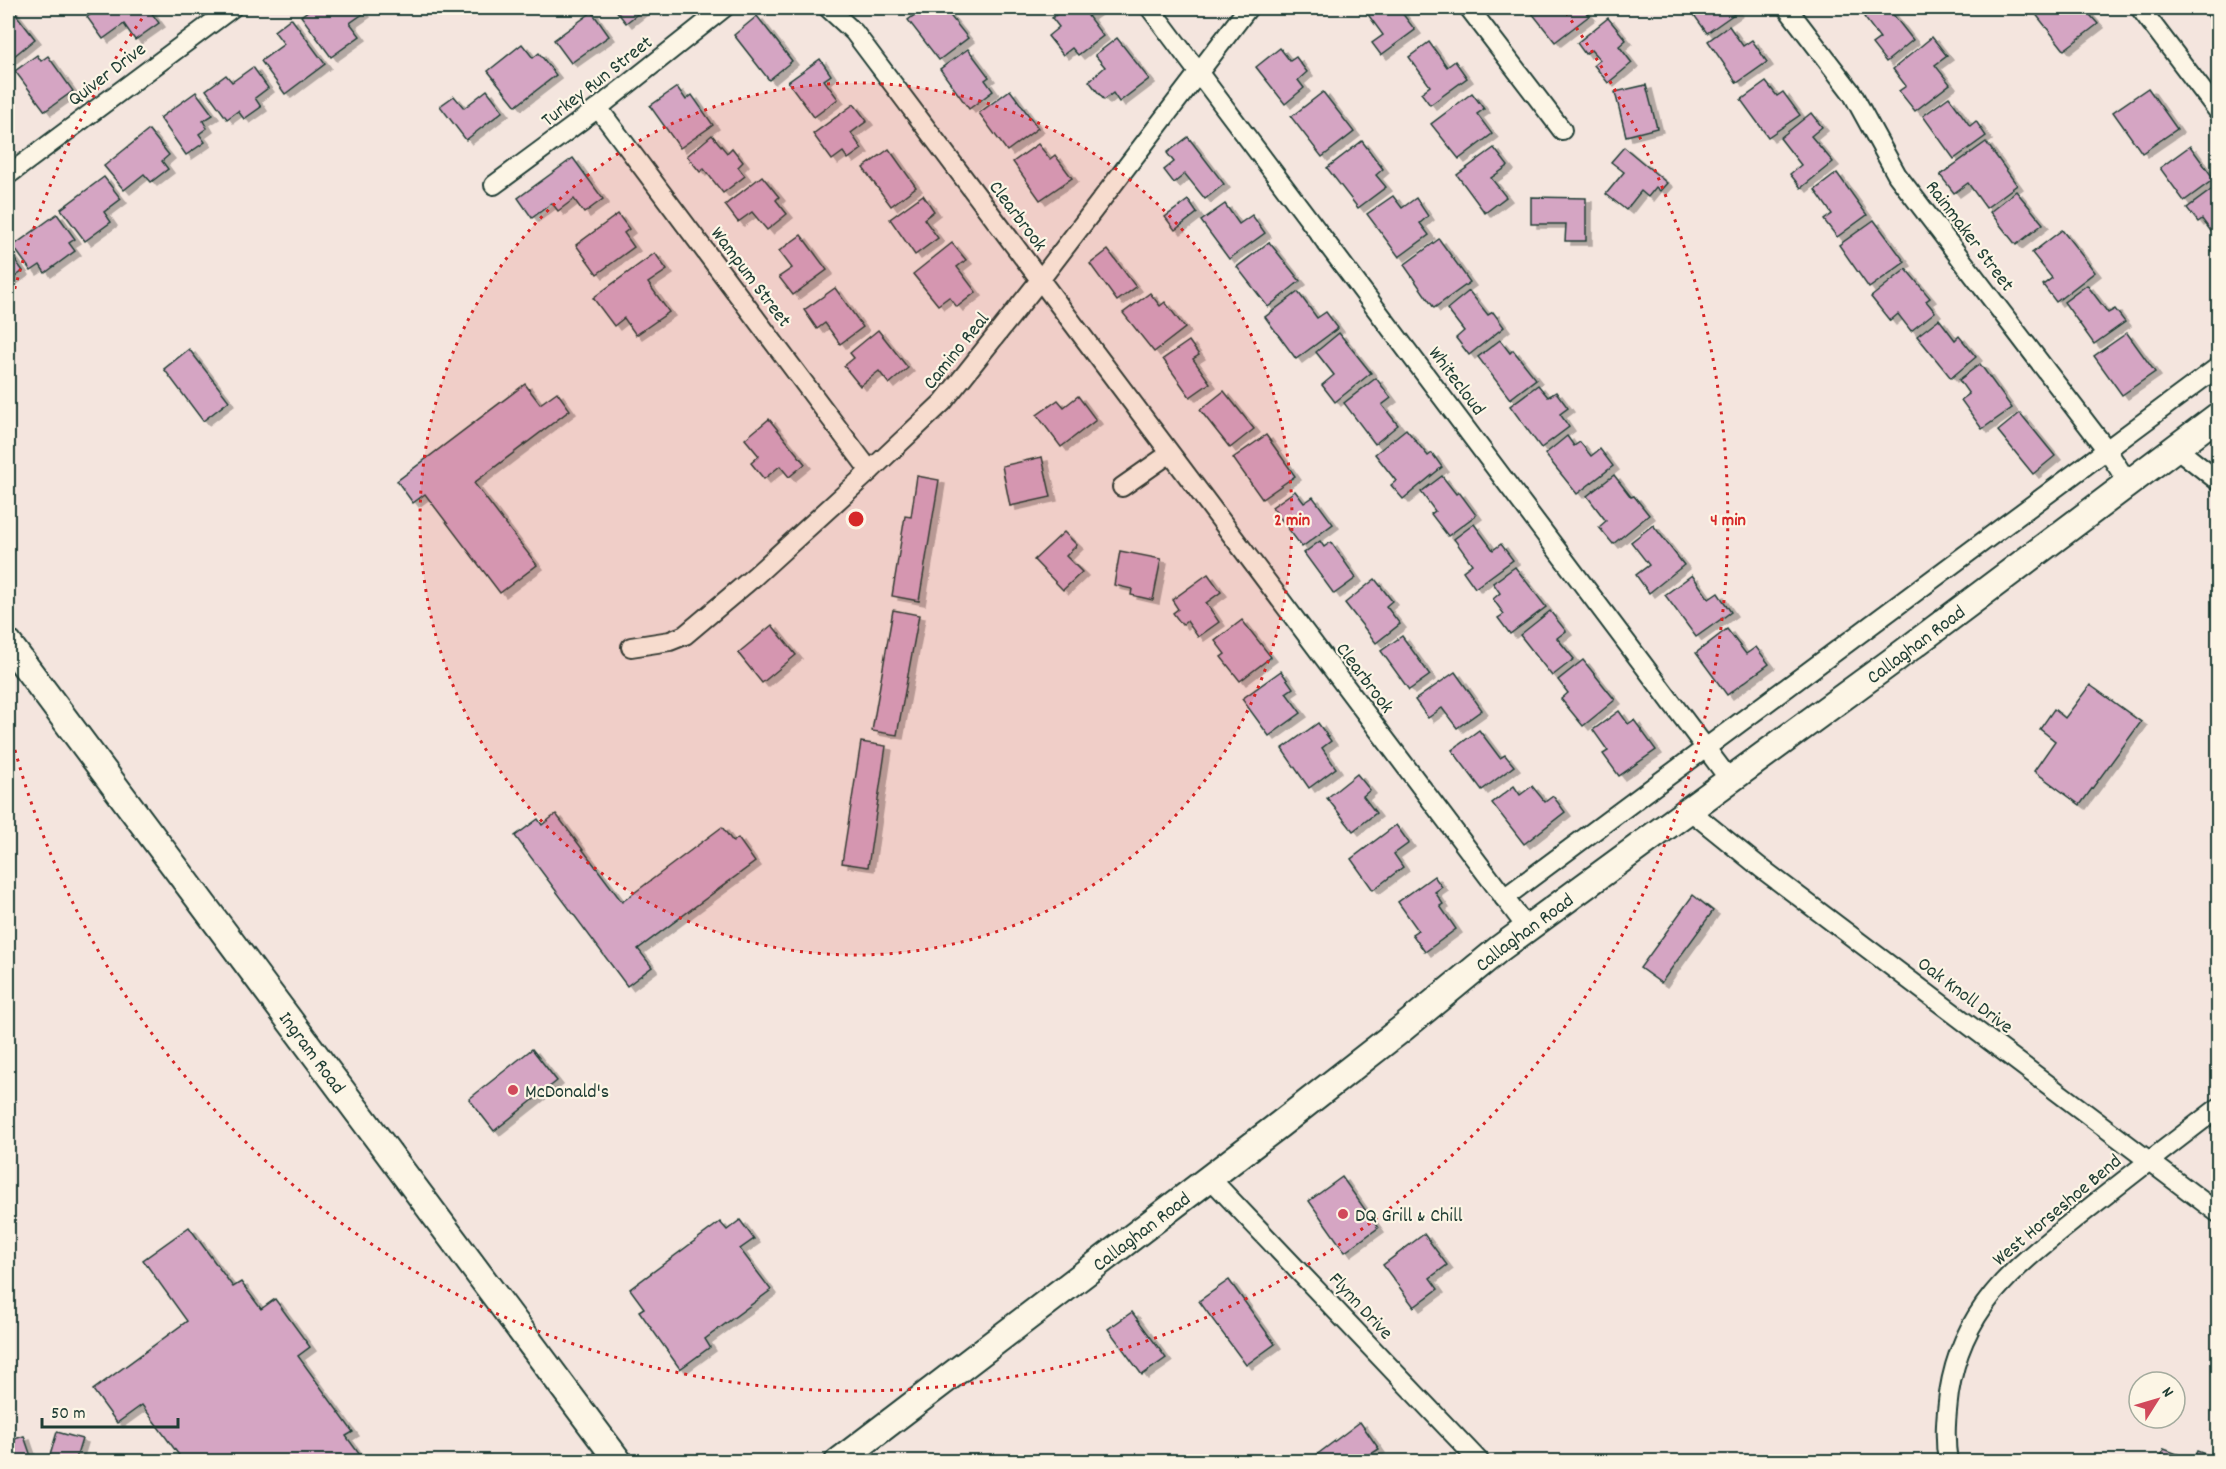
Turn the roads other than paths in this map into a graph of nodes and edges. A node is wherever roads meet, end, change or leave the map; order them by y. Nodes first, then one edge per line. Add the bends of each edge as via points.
1 (232, 8) edge
2 (724, 8) edge
3 (828, 8) edge
4 (1150, 8) edge
5 (1248, 8) edge
6 (1469, 8) edge
7 (1787, 8) edge
8 (2140, 8) edge
9 (211, 14) edge
10 (1198, 71) junction
11 (598, 108) junction
12 (2218, 111) edge
13 (1562, 130) dead end
14 (11, 165) edge
15 (494, 186) dead end
16 (1040, 280) junction
17 (2218, 367) edge
18 (2218, 416) edge
19 (2175, 447) junction
20 (2106, 449) junction
21 (1169, 454) junction
22 (870, 471) junction
23 (2218, 481) edge
24 (2129, 484) junction
25 (1122, 488) dead end
26 (8, 643) edge
27 (631, 647) dead end
28 (1707, 748) junction
29 (1729, 779) junction
30 (1688, 809) junction
31 (1504, 898) junction
32 (1527, 928) junction
33 (2218, 1108) edge
34 (2149, 1160) junction
35 (1210, 1178) junction
36 (2218, 1213) edge
37 (619, 1461) edge
38 (838, 1461) edge
39 (1480, 1461) edge
40 (1948, 1461) edge

1 - 9 street, Quiver Drive
2 - 11 street, Turkey Run Street
3 - 16 street, Clearbrook via 854,32
4 - 10 street, Whitecloud
5 - 10 street, Camino Real
6 - 13 street
7 - 20 street, Rainmaker Street via 1852,93 1897,175
8 - 12 street
9 - 14 street, Quiver Drive
10 - 16 street, Camino Real
10 - 28 street, Whitecloud
11 - 15 street, Turkey Run Street
11 - 22 street, Wampum Street
16 - 21 street, Clearbrook
16 - 22 street, Camino Real via 943,402
17 - 20 street, Callaghan Road
18 - 19 main road, Callaghan Road
19 - 23 street
19 - 24 main road, Callaghan Road
20 - 24 street, Rainmaker Street
20 - 28 street, Callaghan Road
21 - 25 street
21 - 31 street, Clearbrook
22 - 27 street, Camino Real via 685,635
24 - 29 main road, Callaghan Road
26 - 37 main road, Ingram Road
28 - 29 street, Whitecloud
28 - 31 street, Callaghan Road
29 - 30 main road, Callaghan Road
30 - 32 main road, Callaghan Road
30 - 34 street, Oak Knoll Drive
31 - 32 street, Clearbrook
32 - 35 main road, Callaghan Road
33 - 34 street, West Horseshoe Bend
34 - 36 street, Oak Knoll Drive
34 - 40 street, West Horseshoe Bend via 2016,1268 1990,1296 1957,1355 1944,1428
35 - 38 main road, Callaghan Road
35 - 39 street, Flynn Drive

